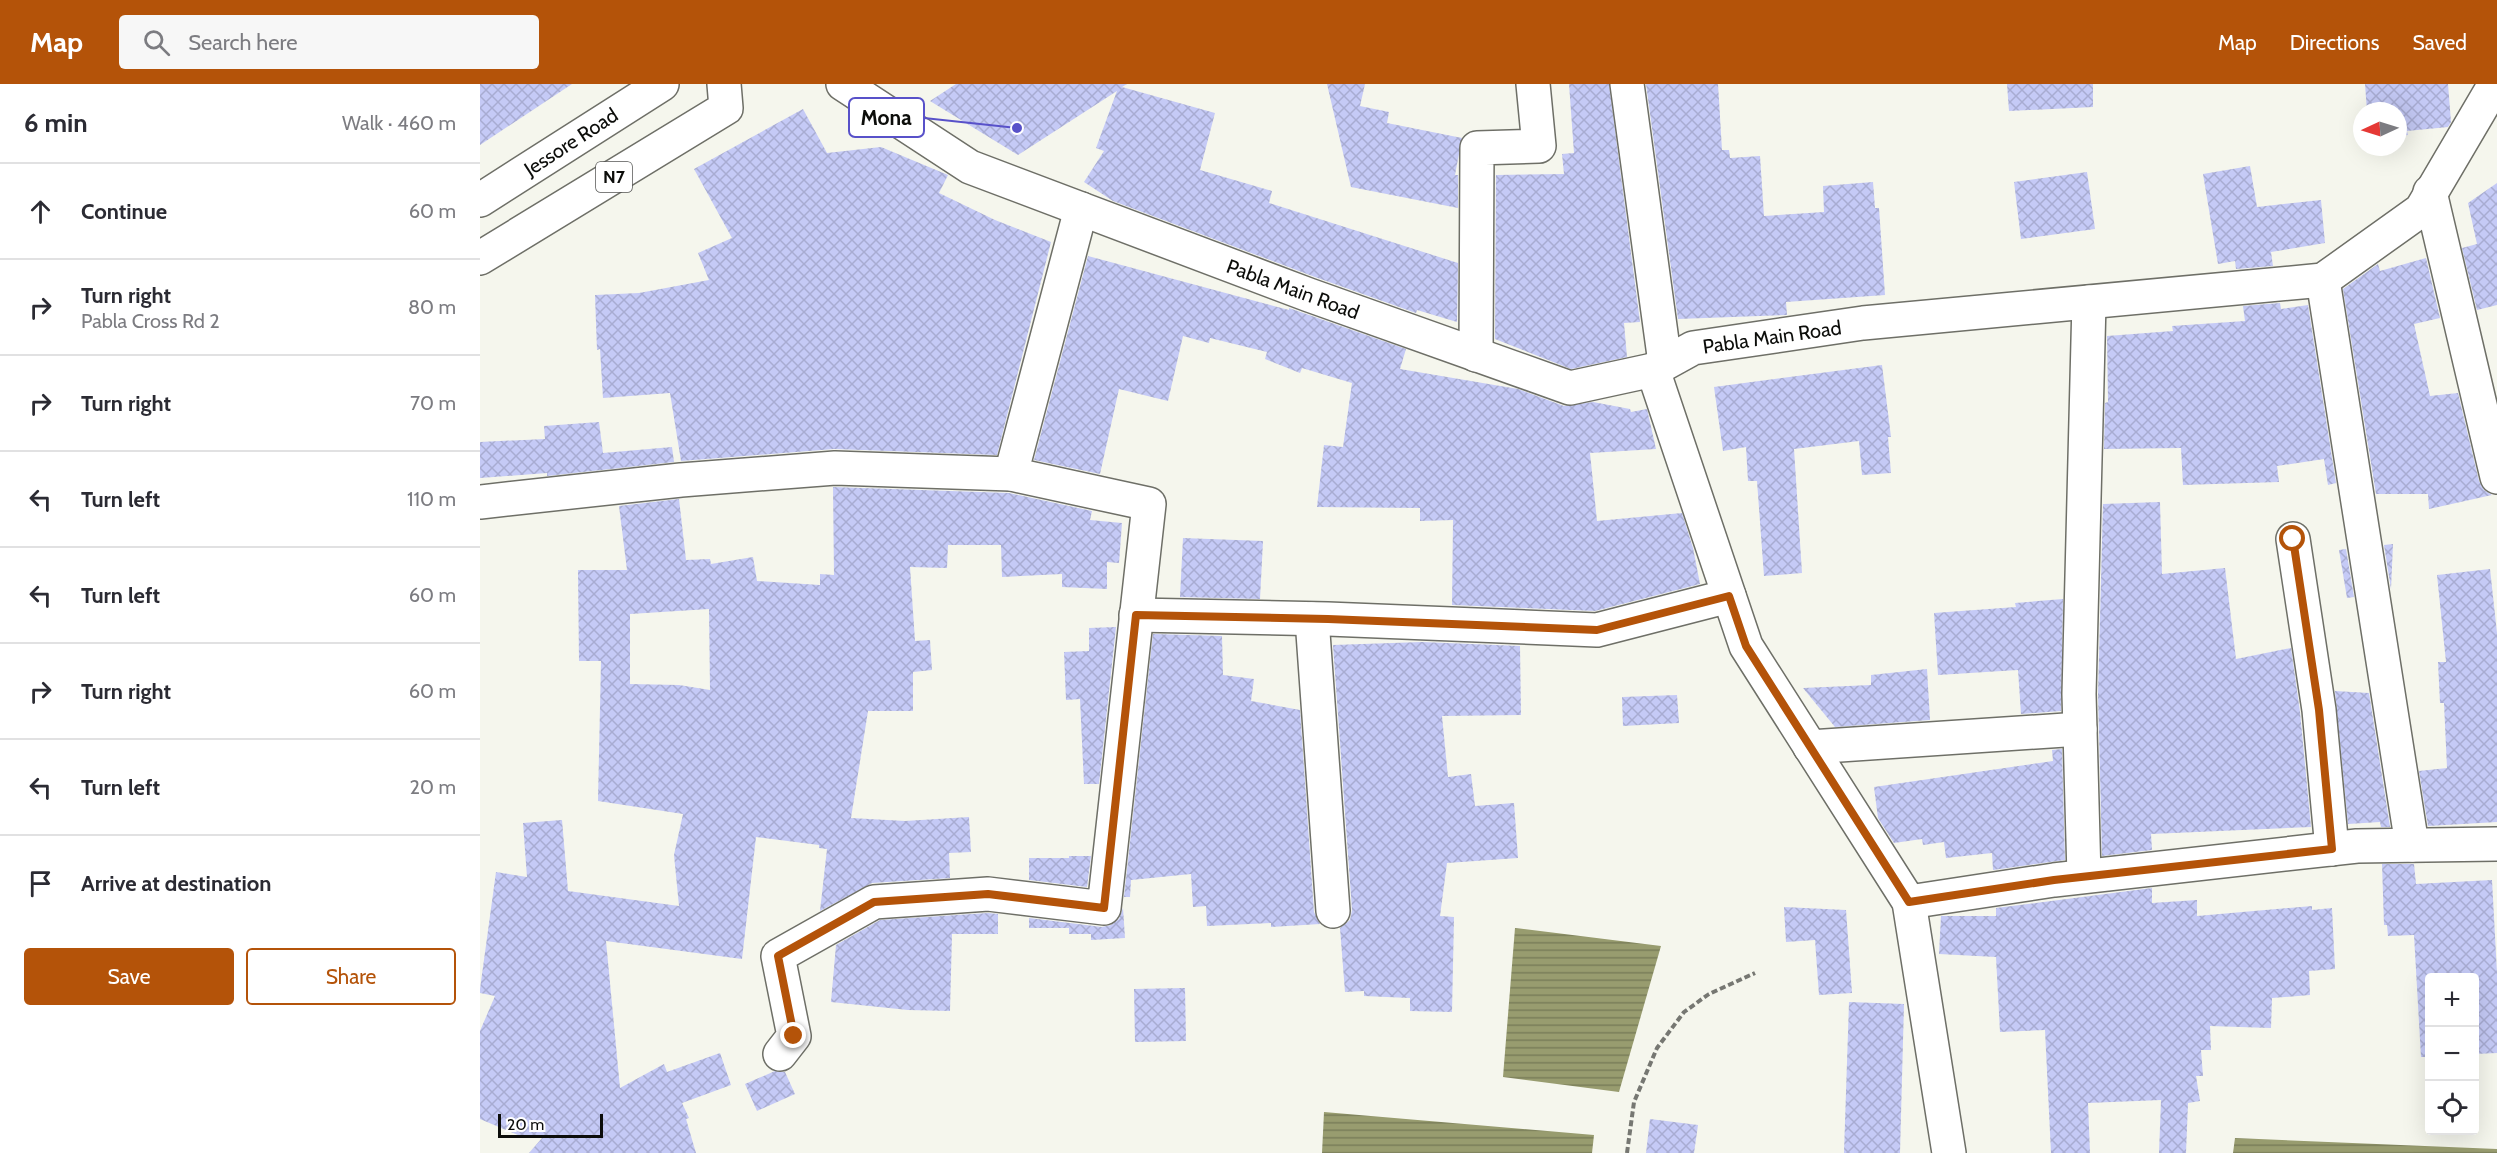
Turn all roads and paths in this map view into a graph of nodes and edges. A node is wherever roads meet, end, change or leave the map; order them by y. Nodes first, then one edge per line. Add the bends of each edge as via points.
1 (662, 84) edge
2 (724, 84) edge
3 (843, 84) edge
4 (1533, 84) edge
5 (1627, 84) edge
6 (2495, 84) edge
7 (2430, 192) junction
8 (480, 200) edge
9 (1081, 209) junction
10 (480, 258) edge
11 (2323, 280) junction
12 (2089, 302) junction
13 (1476, 355) junction
14 (1659, 367) junction
15 (1011, 474) junction
16 (2497, 477) edge
17 (480, 502) edge
18 (2293, 539) dead end
19 (1729, 596) junction
20 (1136, 615) junction
21 (1312, 619) junction
22 (2080, 729) junction
23 (1810, 747) junction
24 (2497, 844) edge
25 (2412, 845) junction
26 (2332, 849) junction
27 (2084, 876) junction
28 (1909, 902) junction
29 (1333, 911) dead end
30 (1755, 973) dead end
31 (780, 1054) dead end
32 (1627, 1153) edge
33 (1949, 1153) edge

1 - 8 main road, Jessore Road
2 - 10 main road, N7 via 726,108
3 - 9 main road, Pabla Main Road via 970,167
4 - 13 main road via 1539,146 1477,148
5 - 14 main road
6 - 7 main road
7 - 11 main road via 2421,210
7 - 16 main road
9 - 13 main road, Pabla Main Road
9 - 15 main road
11 - 12 main road, Pabla Main Road
11 - 25 main road
12 - 14 main road, Pabla Main Road via 1863,323 1727,343 1694,348
12 - 22 main road
13 - 14 main road, Pabla Main Road via 1570,388
14 - 19 main road
15 - 17 main road via 835,468
15 - 20 main road via 1149,504
18 - 26 main road via 2319,710
19 - 21 main road via 1597,630
19 - 23 main road via 1746,646
20 - 21 main road
20 - 31 main road via 1104,908 988,894 874,902 778,956 794,1036
21 - 29 main road
22 - 23 main road
22 - 27 main road
23 - 28 main road
24 - 25 main road
25 - 26 main road
26 - 27 main road
27 - 28 main road
28 - 33 main road
30 - 32 path via 1709,994 1684,1012 1658,1048 1634,1102

